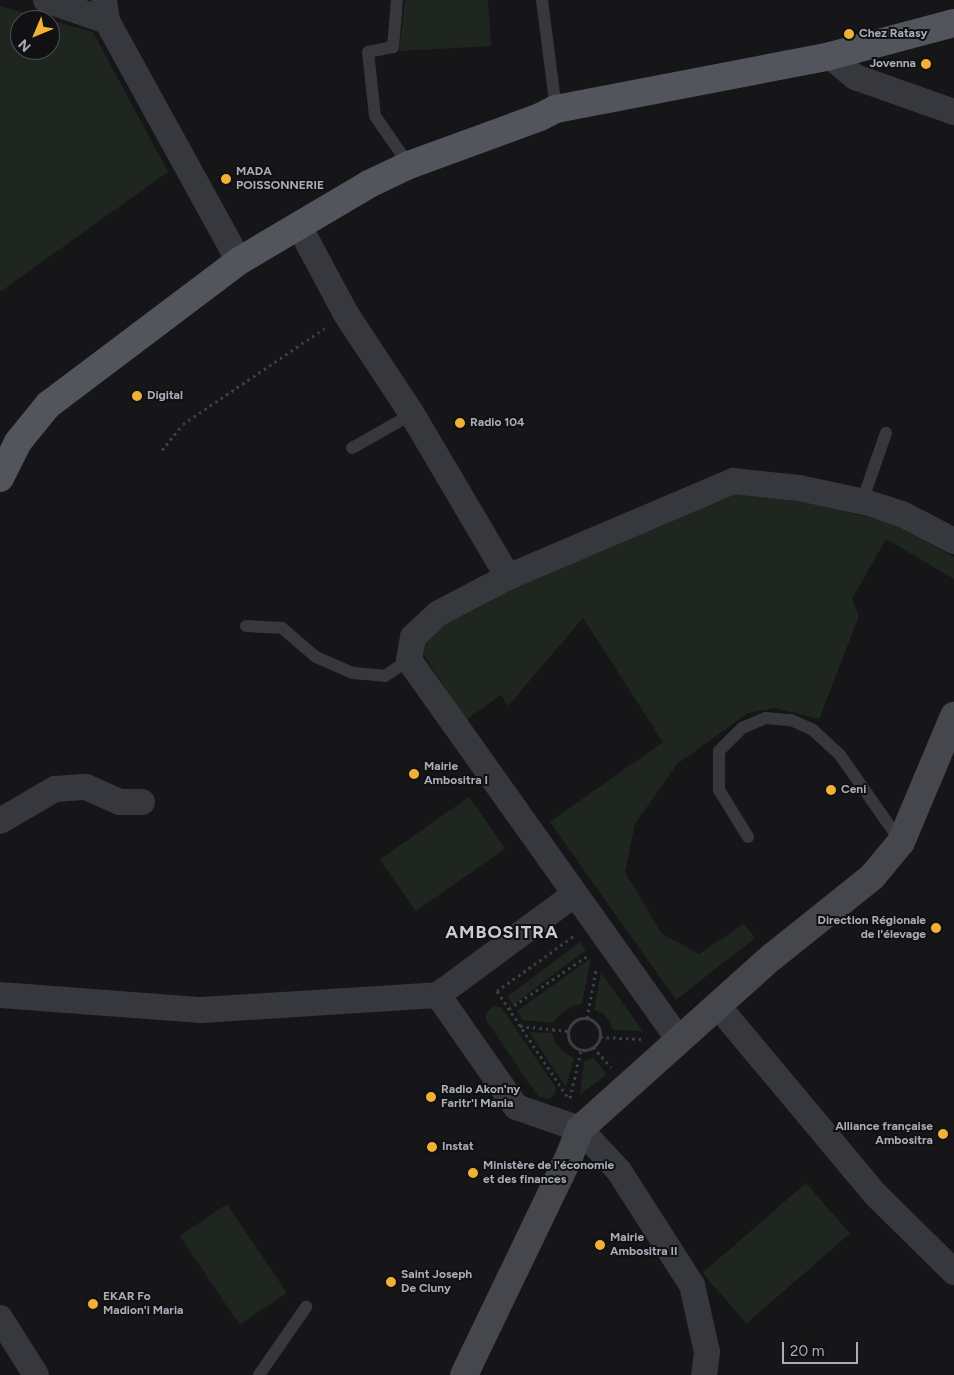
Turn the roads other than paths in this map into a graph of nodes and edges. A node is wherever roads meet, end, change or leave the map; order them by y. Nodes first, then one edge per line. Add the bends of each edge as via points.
1 (46, 0) edge
2 (398, 0) edge
3 (542, 0) edge
4 (105, 11) edge
5 (954, 23) edge
6 (830, 56) junction
7 (556, 110) junction
8 (954, 112) edge
9 (409, 164) junction
10 (299, 226) junction
11 (239, 261) junction
12 (412, 414) junction
13 (886, 434) dead end
14 (352, 448) dead end
15 (0, 478) edge
16 (865, 502) junction
17 (954, 541) edge
18 (508, 577) junction
19 (246, 626) dead end
20 (409, 660) junction
21 (954, 716) edge
22 (142, 802) dead end
23 (0, 821) edge
24 (748, 837) dead end
25 (902, 842) junction
26 (575, 894) junction
27 (0, 995) edge
28 (438, 995) junction
29 (718, 1005) junction
30 (678, 1040) junction
31 (580, 1129) junction
32 (954, 1272) edge
33 (306, 1308) dead end
34 (0, 1318) edge
35 (36, 1375) edge
36 (259, 1375) edge
37 (464, 1375) edge
38 (704, 1375) edge

1 - 4 street
2 - 9 lane via 393,47 368,52 375,116
3 - 7 lane
4 - 11 street
5 - 6 main road
6 - 7 main road
6 - 8 street via 856,77
7 - 9 main road
9 - 10 main road via 368,184
10 - 11 main road
10 - 12 street via 346,314
11 - 15 main road via 48,405 18,442
12 - 14 lane
12 - 18 street
13 - 16 lane via 864,496
16 - 17 street via 902,514
16 - 18 street via 799,488 733,481
18 - 20 street via 439,613 413,636
19 - 20 lane via 282,628 316,656 353,673 385,676
20 - 26 street
21 - 25 street
22 - 23 street via 120,802 86,788 55,789
24 - 25 lane via 719,790 719,751 742,728 766,718 790,720 813,730 840,755
25 - 29 street via 872,877
26 - 28 street
26 - 30 street via 600,934
27 - 28 street via 201,1010
28 - 31 street via 516,1107
29 - 30 street
29 - 32 street via 875,1194
30 - 31 street
31 - 37 street
31 - 38 street via 619,1170 692,1285 707,1352
33 - 36 lane
34 - 35 street

